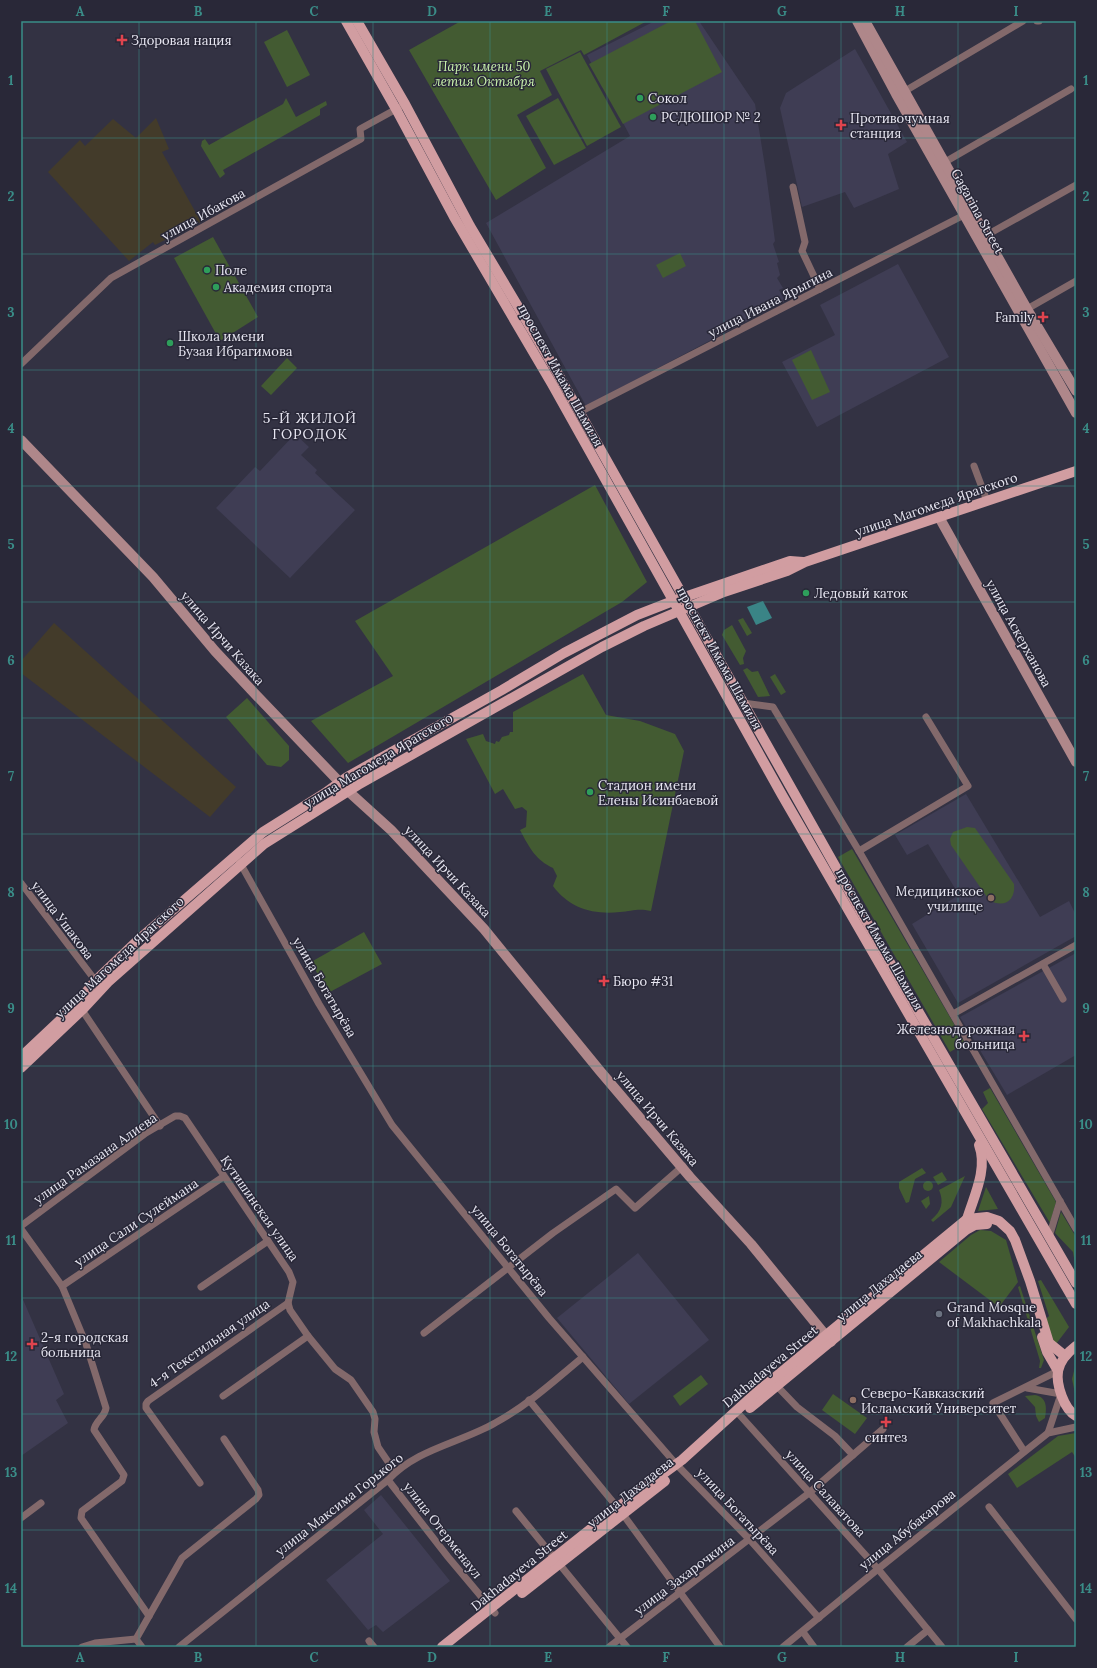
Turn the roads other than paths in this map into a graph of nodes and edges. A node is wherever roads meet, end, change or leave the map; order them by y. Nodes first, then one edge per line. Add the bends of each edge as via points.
1 (346, 21) edge
2 (357, 21) edge
3 (857, 21) edge
4 (865, 21) edge
5 (1023, 21) edge
6 (1070, 89) dead end
7 (905, 91) junction
8 (400, 106) junction
9 (945, 162) junction
10 (1076, 185) edge
11 (793, 187) dead end
12 (969, 213) junction
13 (466, 229) junction
14 (985, 236) junction
15 (1076, 281) edge
16 (820, 289) junction
17 (1027, 309) junction
18 (21, 364) edge
19 (1069, 380) edge
20 (1076, 391) edge
21 (578, 413) junction
22 (1076, 413) edge
23 (21, 440) edge
24 (974, 466) dead end
25 (1076, 471) edge
26 (987, 501) junction
27 (939, 517) junction
28 (805, 562) junction
29 (684, 597) junction
30 (673, 601) junction
31 (688, 607) junction
32 (679, 612) junction
33 (743, 703) junction
34 (926, 717) dead end
35 (1076, 762) edge
36 (340, 782) junction
37 (348, 791) junction
38 (859, 851) junction
39 (238, 860) junction
40 (21, 883) edge
41 (1076, 945) edge
42 (1043, 964) junction
43 (98, 985) junction
44 (1064, 999) dead end
45 (78, 1008) junction
46 (953, 1014) junction
47 (21, 1057) edge
48 (21, 1068) edge
49 (185, 1118) joint
50 (160, 1126) junction
51 (973, 1126) junction
52 (683, 1166) junction
53 (223, 1177) junction
54 (1059, 1199) junction
55 (967, 1219) junction
56 (21, 1227) edge
57 (1076, 1229) edge
58 (1049, 1237) junction
59 (268, 1241) junction
60 (509, 1269) junction
61 (1076, 1283) edge
62 (62, 1286) junction
63 (201, 1287) dead end
64 (288, 1303) junction
65 (1076, 1304) edge
66 (424, 1333) dead end
67 (308, 1336) junction
68 (829, 1339) junction
69 (1076, 1344) edge
70 (1065, 1356) junction
71 (583, 1357) junction
72 (1058, 1371) junction
73 (774, 1384) junction
74 (1027, 1388) junction
75 (1061, 1394) junction
76 (224, 1396) dead end
77 (528, 1400) junction
78 (739, 1414) junction
79 (1076, 1416) edge
80 (1076, 1427) edge
81 (883, 1429) dead end
82 (1048, 1432) junction
83 (224, 1439) dead end
84 (1024, 1451) junction
85 (853, 1455) junction
86 (678, 1466) junction
87 (395, 1472) junction
88 (388, 1480) junction
89 (200, 1483) dead end
90 (809, 1493) junction
91 (41, 1503) dead end
92 (989, 1507) dead end
93 (516, 1511) dead end
94 (620, 1511) junction
95 (21, 1518) edge
96 (750, 1540) junction
97 (557, 1561) junction
98 (878, 1569) junction
99 (679, 1592) junction
100 (493, 1611) junction
101 (149, 1616) junction
102 (819, 1618) junction
103 (1076, 1619) edge
104 (928, 1630) junction
105 (803, 1632) junction
106 (621, 1638) junction
107 (136, 1639) junction
108 (369, 1641) dead end
109 (82, 1647) edge
110 (142, 1647) edge
111 (179, 1647) edge
112 (374, 1647) edge
113 (442, 1647) edge
114 (452, 1647) edge
115 (609, 1647) edge
116 (627, 1647) edge
117 (720, 1647) edge
118 (783, 1647) edge
119 (814, 1647) edge
120 (907, 1647) edge
121 (942, 1647) edge

1 - 8 main road, проспект Имама Шамиля
2 - 8 main road, проспект Имама Шамиля
3 - 12 main road, Gagarina Street
4 - 7 main road, Gagarina Street
5 - 7 street
6 - 9 street
7 - 9 main road, Gagarina Street
8 - 13 main road, проспект Имама Шамиля
8 - 18 street, улица Ибакова via 360,129 361,139 112,278
9 - 12 main road, Gagarina Street
10 - 14 street
11 - 16 street via 804,242 802,251
12 - 14 main road, Gagarina Street
12 - 16 street, улица Ивана Ярыгина
12 - 19 main road, Gagarina Street
13 - 21 main road, проспект Имама Шамиля
13 - 30 main road, проспект Имама Шамиля
14 - 17 main road, Gagarina Street
15 - 17 street
16 - 21 street, улица Ивана Ярыгина
17 - 19 main road, Gagarina Street
19 - 20 main road, Gagarina Street
19 - 22 main road, Gagarina Street
21 - 29 main road, проспект Имама Шамиля
23 - 36 main road, улица Ирчи Казака via 153,577 214,650
24 - 26 street
25 - 26 main road, улица Магомеда Ярагского
26 - 27 main road, улица Магомеда Ярагского
27 - 28 main road, улица Магомеда Ярагского
27 - 35 main road, улица Аскерханова
28 - 29 main road, улица Магомеда Ярагского via 790,561
28 - 31 main road, улица Магомеда Ярагского
29 - 30 main road, улица Магомеда Ярагского
29 - 31 main road, проспект Имама Шамиля
30 - 32 main road, проспект Имама Шамиля
30 - 36 main road, улица Магомеда Ярагского via 638,615 564,653
31 - 32 main road, улица Магомеда Ярагского
31 - 33 main road, проспект Имама Шамиля
32 - 37 main road, улица Магомеда Ярагского via 602,646
32 - 51 main road, проспект Имама Шамиля
33 - 38 street via 772,707
33 - 58 main road, проспект Имама Шамиля
34 - 38 street via 968,786
36 - 37 main road, улица Ирчи Казака
36 - 39 main road, улица Магомеда Ярагского via 262,832
37 - 39 main road, улица Магомеда Ярагского
37 - 52 main road, улица Ирчи Казака via 391,830 484,929 600,1071
38 - 46 street
39 - 43 main road, улица Магомеда Ярагского
39 - 60 street, улица Богатырёва via 319,1004 392,1125
40 - 43 street, улица Ушакова
41 - 42 street
42 - 44 street
42 - 46 street
43 - 45 main road, улица Магомеда Ярагского
45 - 47 main road, улица Магомеда Ярагского
45 - 48 main road, улица Магомеда Ярагского
45 - 50 street
46 - 54 street
49 - 50 street, улица Рамазана Алиева via 175,1116
49 - 53 street, Кутишинская улица
50 - 56 street, улица Рамазана Алиева via 146,1133
51 - 55 main road via 983,1155 980,1179
51 - 65 main road, проспект Имама Шамиля
52 - 60 street via 635,1208 616,1189 553,1233
52 - 68 main road, улица Ирчи Казака
53 - 59 street, Кутишинская улица
53 - 62 street, улица Сали Сулеймана
54 - 57 street
54 - 58 street
55 - 68 main road, Dakhadayeva Street
55 - 70 main road via 987,1217 999,1221 1010,1232 1030,1281 1049,1343
56 - 62 street
58 - 61 main road, проспект Имама Шамиля
59 - 63 street
59 - 64 street, Кутишинская улица via 293,1282
60 - 66 street
60 - 71 street, улица Богатырёва
62 - 101 street via 86,1344 106,1408 94,1430 124,1478 82,1511 81,1518
64 - 67 street
64 - 89 street, 4-я Текстильная улица via 146,1404 146,1408
67 - 76 street
67 - 87 street via 335,1369 351,1380 373,1412 378,1447
68 - 72 main road, улица Дахадаева via 966,1230 984,1223 1006,1232 1011,1241 1047,1352
68 - 73 main road, улица Дахадаева
69 - 70 main road
70 - 72 main road
71 - 77 street, улица Максима Горького
71 - 86 street, улица Богатырёва
72 - 74 street
72 - 75 main road
73 - 78 main road, улица Дахадаева
73 - 85 street via 797,1408 835,1436
74 - 75 street
74 - 84 street via 993,1403
75 - 79 main road
75 - 82 street
77 - 87 street, улица Максима Горького via 495,1423 431,1449
77 - 94 street
78 - 86 main road, улица Дахадаева
78 - 90 street, улица Салаватова
80 - 82 street, улица Абубакарова
81 - 85 street, улица Захарочкина
82 - 84 street, улица Абубакарова
83 - 101 street via 259,1495 182,1558
84 - 98 street, улица Абубакарова via 1000,1473
85 - 90 street, улица Захарочкина
86 - 94 main road, улица Дахадаева
86 - 96 street, улица Богатырёва
87 - 88 street, улица Максима Горького
88 - 100 street, улица Отерменаул
88 - 111 street, улица Максима Горького
90 - 96 street, улица Захарочкина
90 - 98 street, улица Салаватова
91 - 95 street
92 - 103 street
93 - 97 street
94 - 97 main road, улица Дахадаева
94 - 99 street
96 - 99 street, улица Захарочкина
96 - 102 street, улица Богатырёва
97 - 100 main road, улица Дахадаева
97 - 106 street
98 - 102 street, улица Абубакарова
98 - 104 street, улица Салаватова
99 - 106 street, улица Захарочкина
99 - 117 street
100 - 113 main road, Dakhadayeva Street
100 - 114 main road, улица Дахадаева
101 - 107 street
102 - 105 street, улица Абубакарова
104 - 120 street
104 - 121 street, улица Салаватова
105 - 118 street, улица Абубакарова
105 - 119 street
106 - 115 street, улица Захарочкина
106 - 116 street
107 - 109 street
107 - 110 street
108 - 112 street

